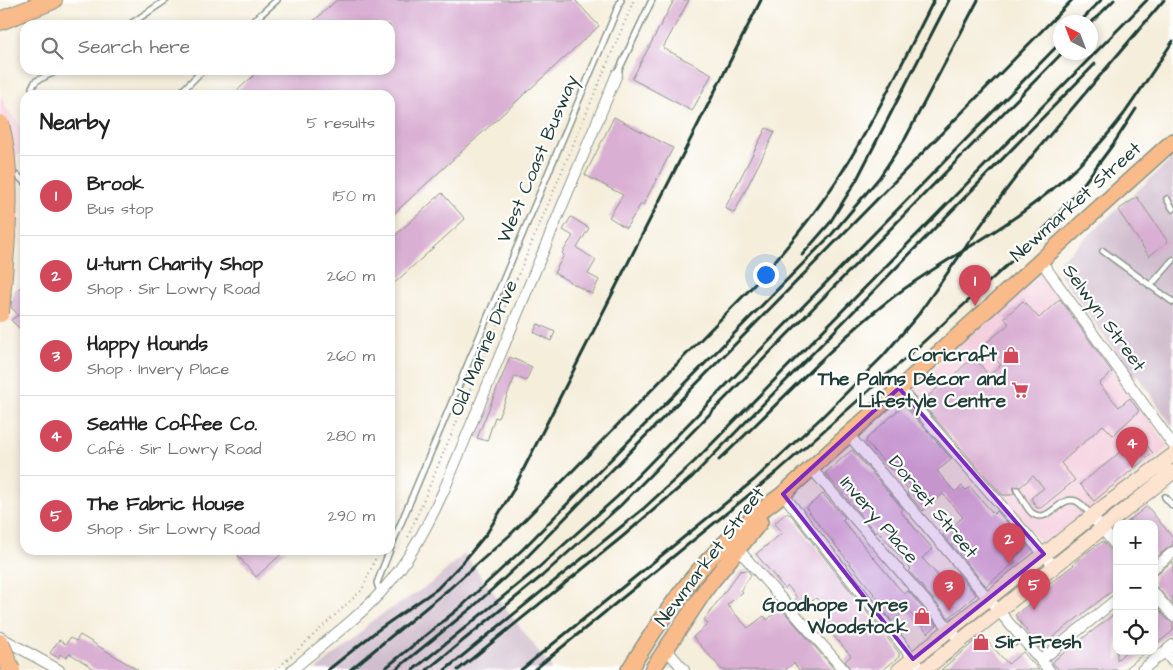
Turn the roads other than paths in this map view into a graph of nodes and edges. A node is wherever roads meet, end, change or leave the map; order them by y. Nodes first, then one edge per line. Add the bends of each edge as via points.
1 (53, 0) edge
2 (166, 0) edge
3 (277, 0) edge
4 (621, 0) edge
5 (652, 0) edge
6 (136, 20) edge
7 (255, 20) edge
8 (0, 21) edge
9 (617, 74) joint
10 (49, 75) edge
11 (198, 75) edge
12 (32, 90) edge
13 (183, 90) edge
14 (0, 124) edge
15 (1173, 141) edge
16 (0, 170) edge
17 (20, 178) edge
18 (1167, 199) dead end
19 (1173, 210) edge
20 (1103, 251) dead end
21 (1173, 260) edge
22 (1041, 261) junction
23 (1150, 286) junction
24 (1173, 302) edge
25 (0, 313) edge
26 (900, 388) junction
27 (848, 434) junction
28 (1173, 445) edge
29 (1173, 455) edge
30 (811, 468) junction
31 (1173, 472) edge
32 (1017, 490) dead end
33 (783, 494) junction
34 (1165, 497) dead end
35 (1173, 506) edge
36 (1092, 516) junction
37 (1102, 528) junction
38 (395, 537) edge
39 (1113, 542) edge
40 (738, 549) junction
41 (1173, 552) edge
42 (1044, 554) junction
43 (388, 555) edge
44 (1158, 565) edge
45 (1054, 566) junction
46 (380, 592) junction
47 (988, 599) junction
48 (1158, 599) edge
49 (1113, 602) edge
50 (998, 611) junction
51 (1173, 616) edge
52 (950, 630) junction
53 (0, 637) edge
54 (960, 641) junction
55 (0, 643) edge
56 (666, 649) junction
57 (1169, 649) edge
58 (0, 656) edge
59 (1041, 660) junction
60 (1173, 662) edge
61 (919, 666) edge
62 (11, 670) edge
63 (22, 670) edge
64 (59, 670) edge
65 (292, 670) edge
66 (629, 670) edge
67 (652, 670) edge
68 (684, 670) edge
69 (844, 670) edge
70 (899, 670) edge
71 (1049, 670) edge
72 (1142, 670) edge

1 - 8 highway
2 - 6 lane
3 - 7 lane
4 - 38 lane, West Coast Busway
5 - 9 lane, Old Marine Drive
9 - 46 street, Old Marine Drive via 444,490 418,543
10 - 12 lane via 36,81
11 - 13 lane
14 - 25 highway, bridge via 6,185
15 - 22 main road, Newmarket Street
16 - 17 lane
18 - 19 lane
20 - 23 lane
21 - 23 lane
22 - 26 main road, Newmarket Street
22 - 28 street, Selwyn Street
23 - 24 lane
26 - 27 main road, Newmarket Street
26 - 42 street
27 - 30 main road, Newmarket Street
27 - 47 street, Dorset Street
29 - 36 main road
30 - 33 main road, Newmarket Street
30 - 52 street, Invery Place
31 - 37 main road
32 - 36 lane via 1034,514 1047,515 1063,502 1072,500
33 - 40 main road, Newmarket Street
33 - 61 street
33 - 66 main road, Newmarket Street via 723,545 690,581
34 - 35 lane
36 - 37 street
36 - 42 main road
37 - 39 street
37 - 45 main road
40 - 56 main road, Newmarket Street via 708,586
40 - 69 street
41 - 44 street
42 - 45 street
42 - 47 main road
43 - 46 lane, West Coast Busway via 377,583
45 - 50 main road
46 - 65 street, Old Marine Drive
47 - 50 street, Dorset Street
47 - 52 main road
48 - 51 street
49 - 59 street
50 - 54 main road
50 - 59 street, Dorset Street via 1017,640
52 - 54 street, Invery Place
52 - 61 main road
53 - 64 street
54 - 61 main road
55 - 62 highway, bridge
56 - 67 main road, Newmarket Street
56 - 68 street
57 - 60 street
57 - 72 street
58 - 63 highway
59 - 71 street, Dorset Street
61 - 70 main road

